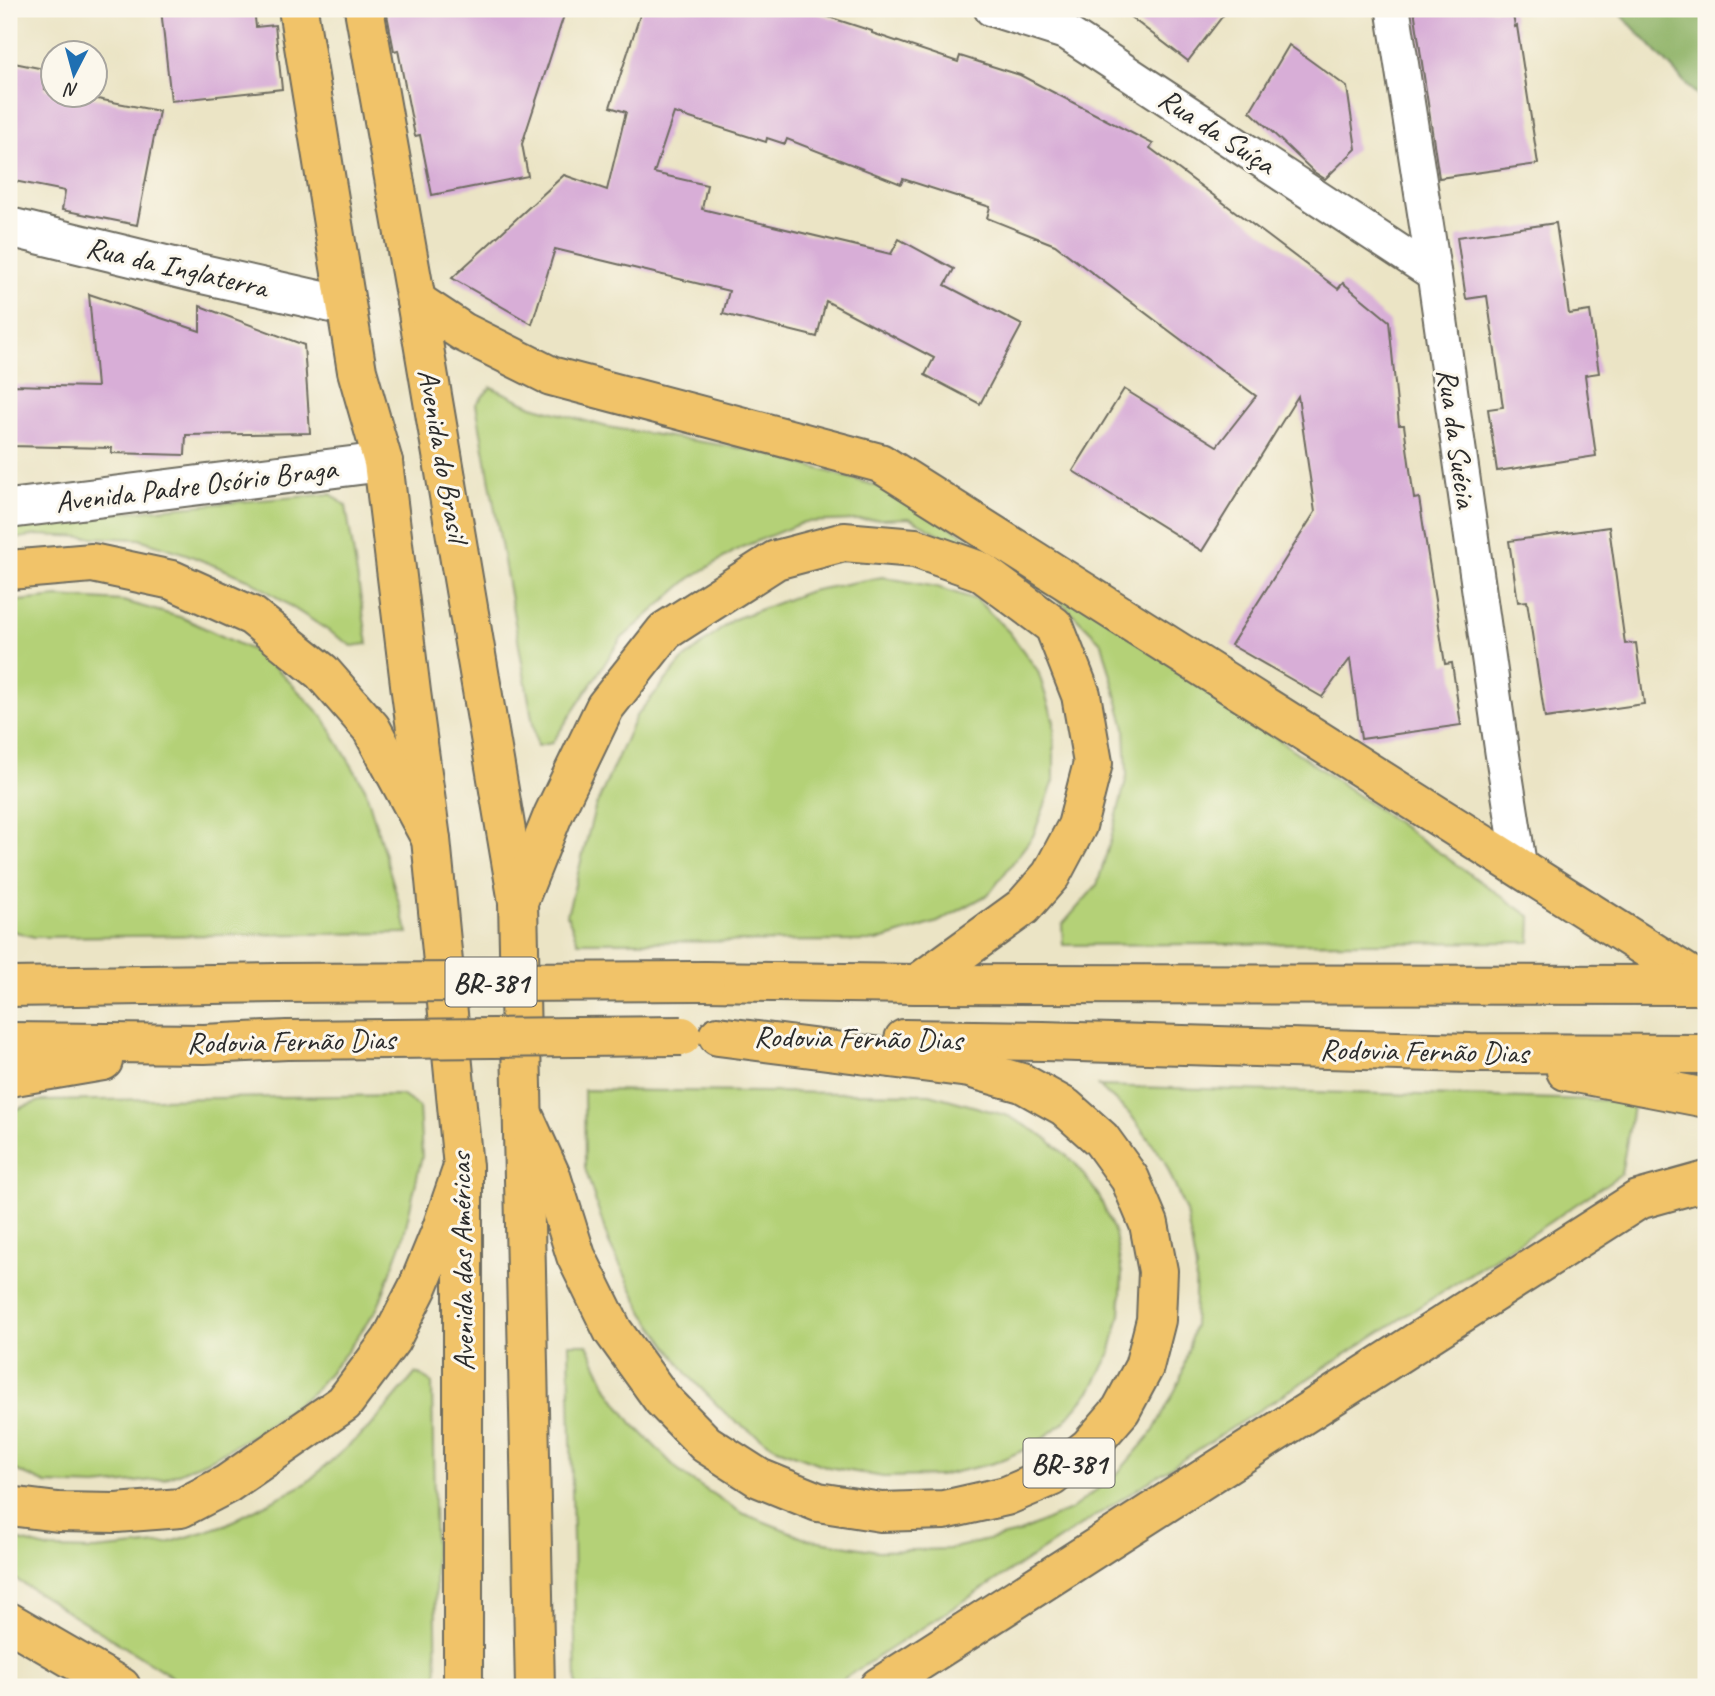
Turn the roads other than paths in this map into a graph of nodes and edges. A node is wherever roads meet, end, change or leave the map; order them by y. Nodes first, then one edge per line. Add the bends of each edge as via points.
1 (298, 9) edge
2 (364, 9) edge
3 (991, 9) edge
4 (1393, 9) edge
5 (9, 227) edge
6 (1434, 274) junction
7 (416, 301) junction
8 (345, 306) junction
9 (383, 462) junction
10 (9, 509) edge
11 (9, 570) edge
12 (431, 839) junction
13 (1520, 868) junction
14 (517, 902) junction
15 (9, 964) edge
16 (917, 984) junction
17 (1706, 985) edge
18 (9, 987) edge
19 (73, 987) junction
20 (700, 1036) junction
21 (9, 1042) edge
22 (204, 1044) junction
23 (1471, 1053) junction
24 (1706, 1054) edge
25 (9, 1077) edge
26 (1706, 1098) edge
27 (522, 1112) junction
28 (463, 1167) junction
29 (1706, 1181) edge
30 (9, 1506) edge
31 (9, 1622) edge
32 (121, 1687) edge
33 (463, 1687) edge
34 (535, 1687) edge
35 (878, 1687) edge

1 - 8 main road, Avenida do Brasil
2 - 7 main road, Avenida do Brasil
3 - 6 street, Rua da Suíça via 1067,33
4 - 6 street, Rua da Suécia
5 - 8 street, Rua da Inglaterra
6 - 13 street, Rua da Suécia
7 - 13 main road via 463,332 551,376 880,463
7 - 14 main road, Avenida do Brasil
8 - 9 main road, Avenida do Brasil via 357,371
9 - 10 street, Avenida Padre Osório Braga
9 - 12 main road, Avenida do Brasil
11 - 12 main road via 92,563 172,580 253,616 322,672 371,728
12 - 28 main road, Avenida das Américas
13 - 17 main road
14 - 16 main road via 605,707 665,631 776,560 844,541 915,548 980,571 1054,626 1081,695 1093,763 1077,826 1051,875 1023,907
14 - 27 main road
15 - 19 main road
16 - 17 main road, Rodovia Fernão Dias / BR-381
16 - 19 main road, Rodovia Fernão Dias / BR-381, bridge via 705,981
18 - 19 main road, Rodovia Fernão Dias / BR-381
20 - 22 main road, Rodovia Fernão Dias / BR-381, bridge
20 - 23 main road, Rodovia Fernão Dias / BR-381
20 - 27 main road, BR-381 via 969,1068 1022,1083 1065,1107 1101,1139 1130,1179 1149,1224 1158,1283 1156,1320 1144,1367 1121,1410 1089,1447 1051,1477 1006,1496 944,1510 881,1512 818,1502 759,1478 706,1444 662,1399 613,1331 576,1256 551,1176
21 - 22 main road, Rodovia Fernão Dias / BR-381
22 - 25 main road
23 - 24 main road, Rodovia Fernão Dias / BR-381
23 - 26 main road
27 - 34 main road
28 - 30 main road via 397,1330 344,1403 227,1484 181,1508 116,1513
28 - 33 main road, Avenida das Américas
29 - 35 main road via 1638,1200
31 - 32 main road

